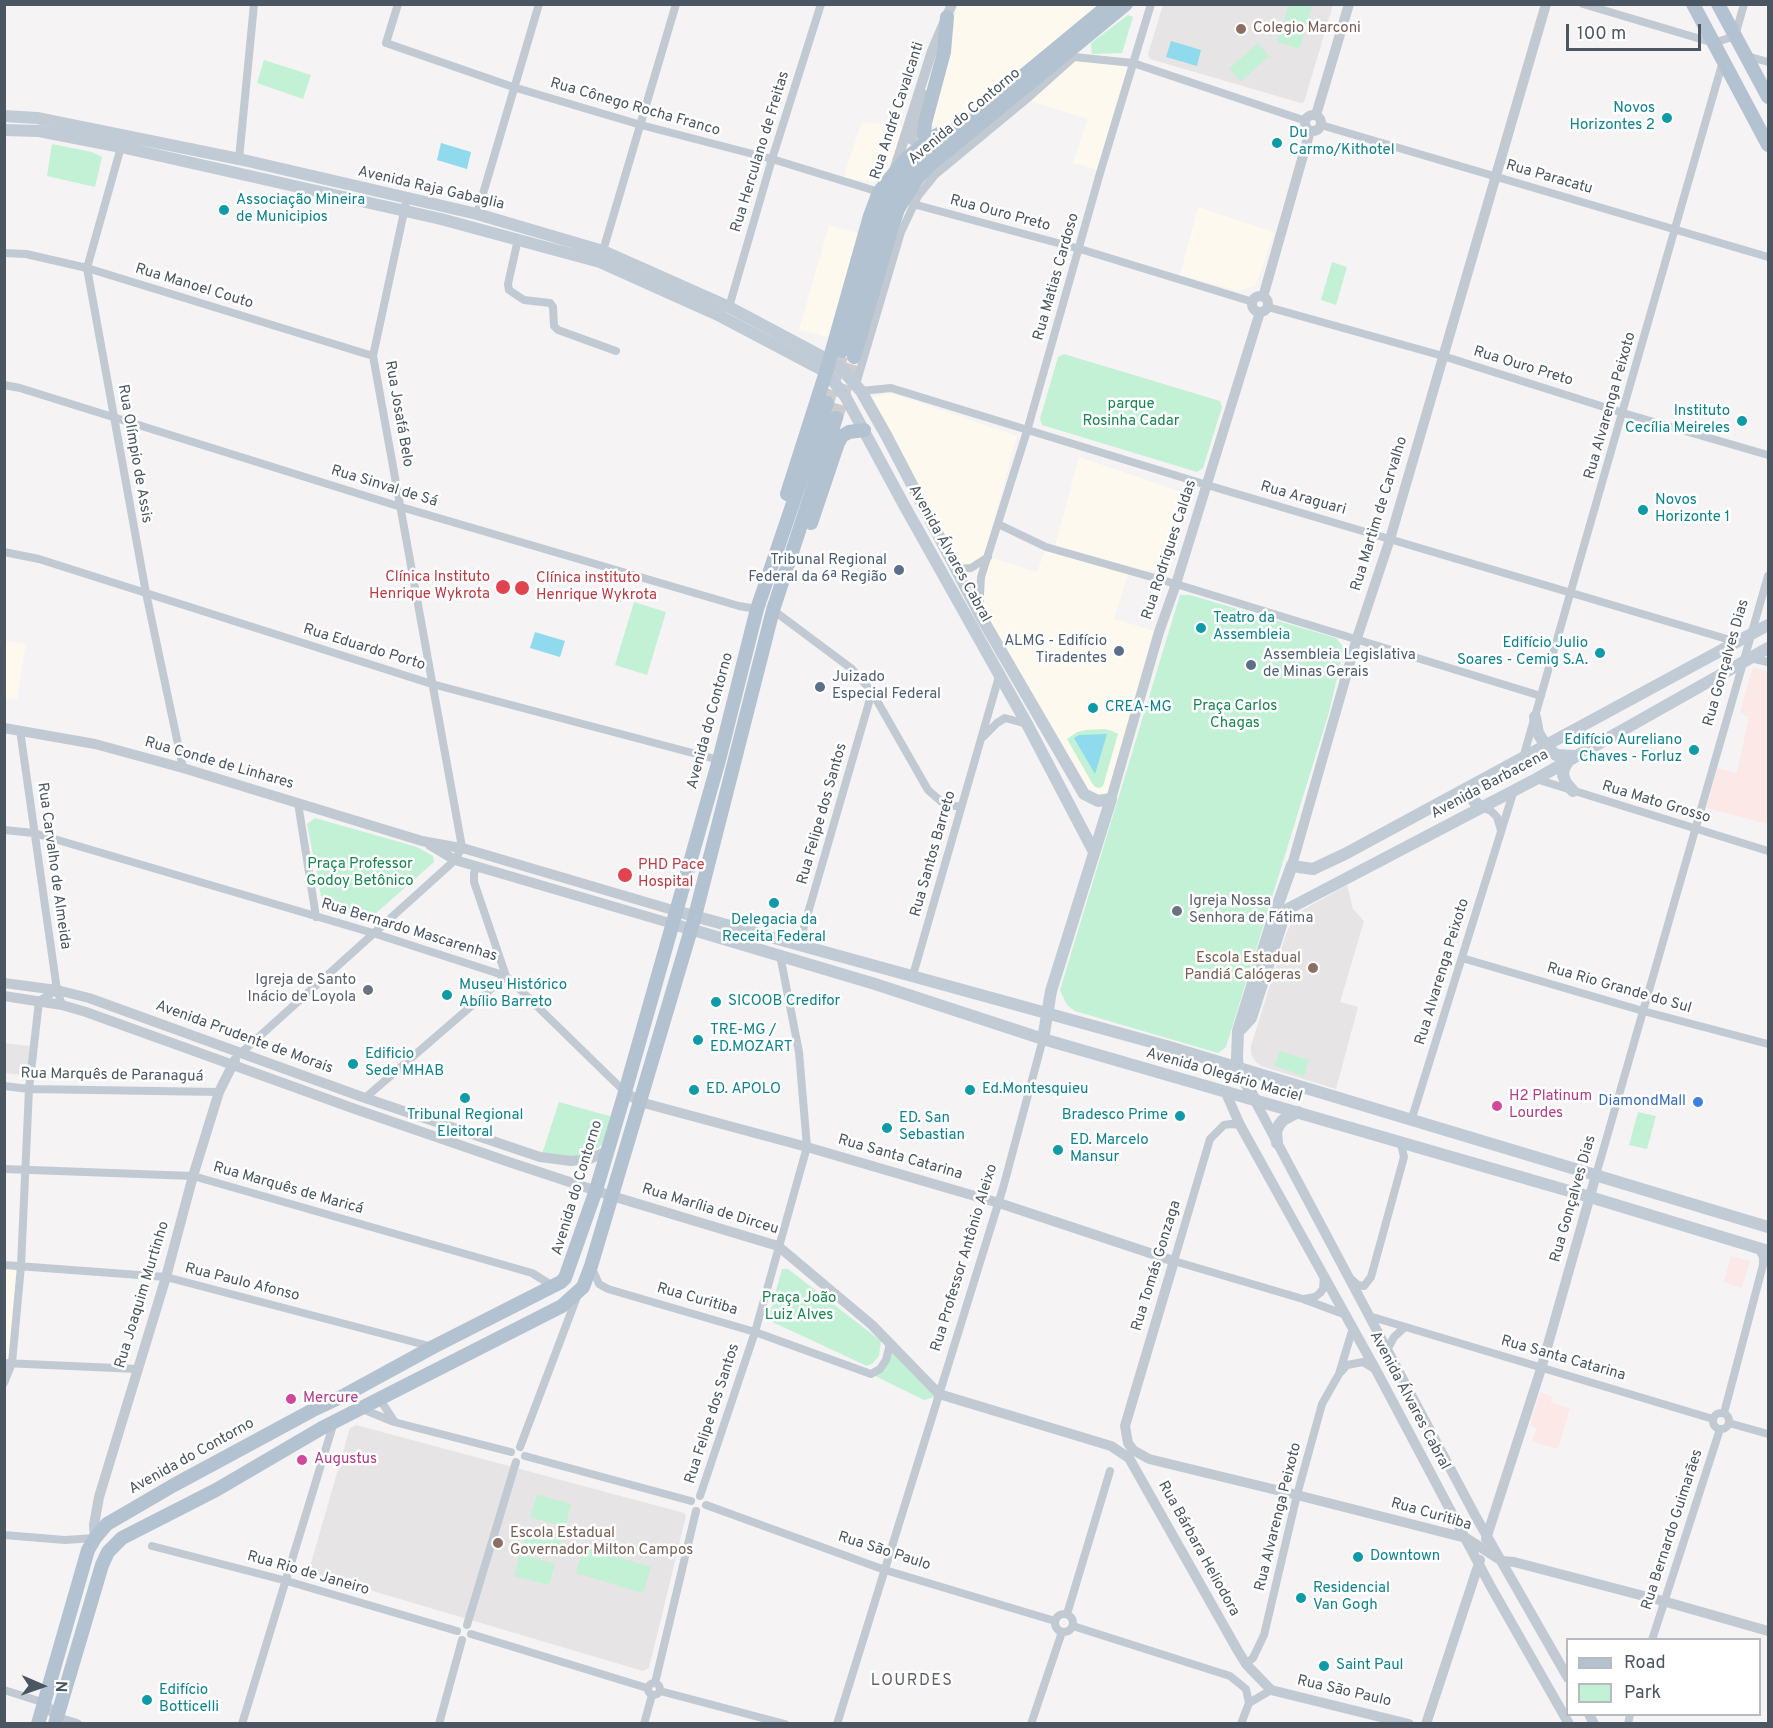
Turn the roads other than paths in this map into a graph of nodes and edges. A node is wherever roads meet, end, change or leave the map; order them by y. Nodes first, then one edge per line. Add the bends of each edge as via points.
1 (254, 4) edge
2 (398, 4) edge
3 (538, 4) edge
4 (676, 4) edge
5 (821, 4) edge
6 (1110, 4) edge
7 (1126, 4) edge
8 (1151, 4) edge
9 (1349, 4) edge
10 (1546, 4) edge
11 (1583, 4) edge
12 (1693, 4) edge
13 (1718, 4) edge
14 (1744, 4) edge
15 (949, 11) edge
16 (1735, 36) junction
17 (1714, 43) junction
18 (1747, 56) junction
19 (1723, 61) junction
20 (1765, 61) edge
21 (1133, 63) junction
22 (513, 87) junction
23 (1768, 97) edge
24 (4, 116) edge
25 (1319, 120) junction
26 (641, 125) junction
27 (1308, 126) junction
28 (4, 130) edge
29 (956, 130) junction
30 (912, 140) dead end
31 (928, 141) junction
32 (1768, 145) edge
33 (121, 147) junction
34 (178, 147) junction
35 (239, 159) junction
36 (772, 159) junction
37 (893, 174) junction
38 (1496, 177) junction
39 (902, 191) dead end
40 (879, 192) junction
41 (405, 204) junction
42 (913, 204) junction
43 (898, 209) junction
44 (477, 214) junction
45 (882, 215) junction
46 (441, 219) junction
47 (1676, 230) junction
48 (518, 239) junction
49 (1080, 249) junction
50 (4, 253) edge
51 (602, 256) junction
52 (1768, 257) edge
53 (87, 268) junction
54 (1261, 304) junction
55 (729, 307) junction
56 (616, 351) dead end
57 (374, 356) junction
58 (1443, 356) junction
59 (828, 365) junction
60 (4, 386) edge
61 (858, 388) junction
62 (827, 403) tunnel mouth
63 (1623, 413) junction
64 (113, 418) junction
65 (836, 418) tunnel mouth
66 (864, 430) junction
67 (1027, 431) junction
68 (1768, 455) edge
69 (1207, 485) junction
70 (904, 505) junction
71 (401, 507) junction
72 (998, 524) junction
73 (1390, 538) junction
74 (4, 552) edge
75 (988, 556) junction
76 (955, 569) junction
77 (1768, 576) edge
78 (1176, 584) junction
79 (1571, 592) junction
80 (146, 593) junction
81 (757, 609) junction
82 (773, 610) junction
83 (980, 615) junction
84 (1768, 625) edge
85 (1751, 634) junction
86 (1357, 638) junction
87 (1738, 642) junction
88 (1768, 648) edge
89 (1004, 654) junction
90 (1746, 660) junction
91 (1768, 662) edge
92 (999, 675) junction
93 (432, 684) junction
94 (872, 692) junction
95 (1541, 696) junction
96 (1535, 717) junction
97 (1027, 724) junction
98 (4, 728) edge
99 (20, 730) junction
100 (981, 740) junction
101 (1546, 746) junction
102 (1523, 758) junction
103 (1572, 758) junction
104 (719, 760) junction
105 (183, 768) junction
106 (1536, 779) junction
107 (1470, 787) junction
108 (1514, 790) junction
109 (1573, 791) junction
110 (1111, 799) junction
111 (298, 803) junction
112 (961, 807) junction
113 (1481, 807) junction
114 (1427, 810) junction
115 (4, 830) edge
116 (1501, 830) junction
117 (1695, 830) junction
118 (1437, 831) junction
119 (34, 833) junction
120 (422, 841) junction
121 (462, 848) junction
122 (1093, 850) junction
123 (1351, 851) junction
124 (1768, 851) edge
125 (455, 860) junction
126 (1292, 865) junction
127 (477, 867) junction
128 (1361, 871) junction
129 (316, 917) junction
130 (674, 918) junction
131 (692, 922) junction
132 (372, 933) junction
133 (799, 944) junction
134 (780, 955) junction
135 (1462, 957) junction
136 (913, 975) junction
137 (507, 976) junction
138 (4, 983) edge
139 (875, 984) junction
140 (57, 990) junction
141 (4, 996) edge
142 (39, 1001) junction
143 (62, 1005) junction
144 (1643, 1011) junction
145 (1047, 1014) junction
146 (1238, 1031) junction
147 (1044, 1039) junction
148 (1768, 1044) edge
149 (241, 1053) junction
150 (232, 1064) junction
151 (1238, 1068) junction
152 (4, 1086) edge
153 (29, 1089) junction
154 (219, 1092) junction
155 (625, 1092) junction
156 (1225, 1092) junction
157 (365, 1098) junction
158 (1254, 1099) junction
159 (640, 1102) junction
160 (1298, 1112) junction
161 (1411, 1121) junction
162 (1240, 1125) junction
163 (1277, 1143) junction
164 (1401, 1144) junction
165 (807, 1147) junction
166 (607, 1151) junction
167 (4, 1169) edge
168 (25, 1170) junction
169 (1596, 1175) junction
170 (193, 1176) junction
171 (596, 1190) junction
172 (612, 1196) junction
173 (1590, 1197) junction
174 (999, 1203) junction
175 (1768, 1227) edge
176 (778, 1246) junction
177 (1763, 1250) edge
178 (1174, 1261) junction
179 (1766, 1263) edge
180 (4, 1265) edge
181 (21, 1266) junction
182 (591, 1266) junction
183 (1324, 1274) junction
184 (1346, 1274) junction
185 (166, 1277) junction
186 (553, 1286) junction
187 (579, 1291) junction
188 (1303, 1299) junction
189 (1346, 1315) junction
190 (1369, 1316) junction
191 (1353, 1328) junction
192 (1404, 1328) junction
193 (755, 1332) junction
194 (890, 1344) junction
195 (433, 1347) junction
196 (1387, 1350) junction
197 (8, 1363) edge
198 (137, 1369) junction
199 (1541, 1369) junction
200 (1377, 1370) junction
201 (1339, 1374) junction
202 (4, 1383) edge
203 (939, 1394) junction
204 (379, 1398) junction
205 (360, 1408) junction
206 (1724, 1413) junction
207 (1713, 1419) junction
208 (334, 1422) junction
209 (394, 1422) junction
210 (1729, 1422) junction
211 (1720, 1429) junction
212 (1768, 1434) edge
213 (1125, 1436) joint
214 (520, 1447) junction
215 (511, 1452) junction
216 (525, 1456) junction
217 (1149, 1459) junction
218 (516, 1462) junction
219 (1136, 1467) junction
220 (1110, 1471) dead end
221 (1297, 1494) junction
222 (700, 1496) junction
223 (691, 1501) junction
224 (706, 1505) junction
225 (696, 1511) junction
226 (4, 1535) edge
227 (1487, 1537) junction
228 (95, 1538) junction
229 (1466, 1538) junction
230 (152, 1546) dead end
231 (1483, 1549) junction
232 (1502, 1561) junction
233 (1479, 1564) junction
234 (102, 1565) junction
235 (885, 1570) junction
236 (286, 1581) junction
237 (1490, 1585) junction
238 (1664, 1601) junction
239 (1067, 1614) junction
240 (1055, 1621) junction
241 (467, 1625) junction
242 (1073, 1626) junction
243 (457, 1631) junction
244 (1768, 1631) edge
245 (1062, 1632) junction
246 (471, 1634) junction
247 (1653, 1638) edge
248 (462, 1640) junction
249 (1246, 1664) junction
250 (1566, 1675) edge
251 (654, 1689) junction
252 (4, 1690) edge
253 (1271, 1690) junction
254 (45, 1703) junction
255 (1249, 1703) junction
256 (56, 1721) edge
257 (38, 1724) edge
258 (77, 1724) edge
259 (242, 1724) edge
260 (439, 1724) edge
261 (644, 1724) edge
262 (785, 1724) edge
263 (837, 1724) edge
264 (1031, 1724) edge
265 (1241, 1724) edge
266 (1409, 1724) edge
267 (1426, 1724) edge
268 (1569, 1724) edge

1 - 35 street
2 - 22 street, Rua Cônego Rocha Franco via 386,43
3 - 22 street
4 - 26 street
5 - 36 street, Rua Herculano de Freitas
6 - 29 main road, Avenida do Contorno
7 - 43 main road, Avenida do Contorno via 929,166
8 - 21 street, Rua Matias Cardoso
9 - 25 street
10 - 38 street, Rua Martim de Carvalho
11 - 17 street
12 - 17 main road
13 - 16 main road
14 - 16 street
15 - 30 street, Rua André Cavalcanti
15 - 31 main road via 944,52 925,123
15 - 37 street, Rua André Cavalcanti
16 - 17 street
16 - 18 main road
17 - 19 main road
18 - 20 street
18 - 23 main road
19 - 32 main road
19 - 47 street, Rua Alvarenga Peixoto
21 - 27 street
21 - 42 street, Avenida do Contorno via 1074,57 935,175
21 - 49 street, Rua Matias Cardoso
22 - 26 street, Rua Cônego Rocha Franco
22 - 44 street
24 - 34 main road, Avenida Raja Gabaglia via 37,118
25 - 27 street via 1318,130
25 - 38 street, Rua Paracatu
26 - 36 street, Rua Cônego Rocha Franco
26 - 51 street
27 - 54 street, Rua Rodrigues Caldas
28 - 33 main road, Avenida Raja Gabaglia via 39,131
29 - 31 main road
29 - 45 main road, Avenida do Contorno via 908,171
31 - 37 main road
33 - 34 main road via 131,142
33 - 41 main road, Avenida Raja Gabaglia
33 - 53 street, Rua Olímpio de Assis
34 - 35 main road, Avenida Raja Gabaglia
35 - 41 main road, Avenida Raja Gabaglia
36 - 40 street, Rua Cônego Rocha Franco
36 - 55 street, Rua Herculano de Freitas
37 - 40 main road
37 - 45 street, Rua André Cavalcanti
38 - 47 street, Rua Paracatu
38 - 58 street, Rua Martim de Carvalho
39 - 43 street, Rua André Cavalcanti
40 - 59 main road
41 - 44 main road, Avenida Raja Gabaglia
41 - 46 main road, Avenida Raja Gabaglia
41 - 57 street, Rua Josafá Belo
42 - 49 street, Rua Ouro Preto
42 - 61 street, Avenida do Contorno via 901,232
43 - 45 main road, Avenida do Contorno via 848,354
44 - 46 main road via 468,221
44 - 51 main road, Avenida Raja Gabaglia
46 - 48 main road, Avenida Raja Gabaglia
47 - 52 street, Rua Paracatu
47 - 63 street, Rua Alvarenga Peixoto
48 - 51 main road, Avenida Raja Gabaglia
48 - 56 street via 509,290 524,300 550,303 558,330
49 - 54 street, Rua Ouro Preto
49 - 67 street, Rua Matias Cardoso
50 - 53 street, Rua Manoel Couto
51 - 55 main road, Avenida Raja Gabaglia
51 - 59 main road, Avenida Raja Gabaglia
53 - 57 street, Rua Manoel Couto
53 - 64 street, Rua Olímpio de Assis
54 - 58 street, Rua Ouro Preto
54 - 69 street, Rua Rodrigues Caldas
55 - 59 main road, Avenida Raja Gabaglia
57 - 71 street, Rua Josafá Belo
58 - 63 street, Rua Ouro Preto
58 - 73 street, Rua Martim de Carvalho
59 - 61 main road, Avenida Álvares Cabral via 845,372
59 - 66 main road, Avenida Álvares Cabral
59 - 81 main road via 764,568
60 - 64 street, Rua Sinval de Sá
61 - 67 street, Rua Araguari via 891,388
61 - 76 main road, Avenida Álvares Cabral
62 - 81 main road, Avenida do Contorno
63 - 68 street, Rua Ouro Preto
63 - 79 street, Rua Alvarenga Peixoto
64 - 71 street, Rua Sinval de Sá
64 - 80 street, Rua Olímpio de Assis
65 - 82 main road
66 - 70 main road, Avenida Álvares Cabral
66 - 82 main road via 849,432 838,442 802,549
67 - 69 street, Rua Araguari
67 - 72 street, Rua Matias Cardoso
69 - 73 street, Rua Araguari
69 - 78 street, Rua Rodrigues Caldas
70 - 76 main road via 916,513 940,555
70 - 92 main road, Avenida Álvares Cabral
71 - 81 street, Rua Sinval de Sá
71 - 93 street, Rua Josafá Belo
72 - 75 street, Rua Matias Cardoso
72 - 78 street via 1046,548
73 - 79 street, Rua Araguari
73 - 86 street, Rua Martim de Carvalho
74 - 80 street, Rua Eduardo Porto
75 - 76 street via 971,568
75 - 83 street, Rua Matias Cardoso via 981,577
76 - 83 main road, Avenida Álvares Cabral
77 - 85 street, Rua Gonçalves Dias
78 - 86 street
78 - 110 street, Rua Rodrigues Caldas
79 - 87 street, Rua Araguari
79 - 95 street, Rua Alvarenga Peixoto
80 - 93 street, Rua Eduardo Porto
80 - 105 street, Rua Olímpio de Assis
81 - 104 main road, Avenida do Contorno
82 - 94 street via 852,669
82 - 131 main road
83 - 89 main road, Avenida Álvares Cabral
84 - 85 main road, Avenida Barbacena
85 - 87 main road, Avenida Barbacena
85 - 90 street, Rua Gonçalves Dias
86 - 95 street
86 - 126 street, Rua Martim de Carvalho
87 - 90 main road
87 - 101 main road, Avenida Barbacena
88 - 90 main road, Avenida Barbacena
89 - 92 street, Rua Santos Barreto
89 - 110 main road, Avenida Álvares Cabral via 1084,794 1098,801
90 - 91 street
90 - 103 main road, Avenida Barbacena
90 - 117 street, Rua Gonçalves Dias
92 - 97 main road, Avenida Álvares Cabral
92 - 100 street, Rua Santos Barreto
93 - 104 street, Rua Eduardo Porto
93 - 121 street, Rua Josafá Belo
94 - 112 street via 928,790 945,804
94 - 133 street, Rua Felipe dos Santos
95 - 96 street, Rua Alvarenga Peixoto
96 - 101 main road
96 - 102 street, Rua Alvarenga Peixoto
97 - 100 street, Rua Santos Barreto via 1005,718
97 - 122 main road, Avenida Álvares Cabral
98 - 99 street, Rua Conde de Linhares
99 - 105 street, Rua Conde de Linhares via 94,744
99 - 119 street, Rua Carvalho de Almeida
100 - 112 street, Rua Santos Barreto
101 - 102 main road, Avenida Barbacena
101 - 103 main road via 1556,754
102 - 107 main road, Avenida Barbacena
103 - 106 main road, Avenida Barbacena
103 - 109 main road via 1563,776
104 - 130 main road, Avenida do Contorno
105 - 111 street, Rua Conde de Linhares
106 - 108 main road, Avenida Barbacena
106 - 109 street, Rua Mato Grosso
107 - 113 main road via 1474,801
107 - 114 main road, Avenida Barbacena
108 - 113 main road, Avenida Barbacena
108 - 116 street, Rua Alvarenga Peixoto
109 - 117 street, Rua Mato Grosso
110 - 122 main road, Rua Professor Antônio Aleixo
111 - 120 street, Rua Conde de Linhares
111 - 129 street
112 - 136 street, Rua Santos Barreto
113 - 116 street via 1497,817
113 - 118 main road, Avenida Barbacena
114 - 118 main road via 1435,819
114 - 123 main road, Avenida Barbacena
115 - 119 street, Rua Bernardo Mascarenhas
116 - 135 street, Rua Alvarenga Peixoto
117 - 124 street, Rua Mato Grosso
117 - 144 street, Rua Gonçalves Dias
118 - 128 main road, Avenida Barbacena
119 - 129 street, Rua Bernardo Mascarenhas
119 - 140 street, Rua Carvalho de Almeida
120 - 121 street, Rua Conde de Linhares
120 - 125 street, Rua Conde de Linhares
121 - 125 street
121 - 130 street, Rua Conde de Linhares
122 - 145 main road, Rua Professor Antônio Aleixo
123 - 126 main road, Avenida Barbacena via 1313,868
123 - 128 main road
125 - 127 street, Rua Conde de Linhares
125 - 132 street
126 - 146 main road, Rua Martim de Carvalho
127 - 130 street, Rua Conde de Linhares
127 - 137 street via 474,882
128 - 146 main road, Avenida Barbacena via 1286,910 1251,1018
129 - 132 street, Rua Bernardo Mascarenhas
130 - 131 main road, Avenida Olegário Maciel
130 - 155 main road, Avenida do Contorno
131 - 133 main road, Avenida Olegário Maciel
131 - 134 main road, Avenida Olegário Maciel
131 - 159 main road
132 - 137 street, Rua Bernardo Mascarenhas
132 - 149 street
133 - 136 main road, Avenida Olegário Maciel
134 - 139 main road, Avenida Olegário Maciel
134 - 165 street, Rua Felipe dos Santos via 799,1052
135 - 144 street, Rua Rio Grande do Sul
135 - 161 street, Rua Alvarenga Peixoto
136 - 139 main road via 907,982
136 - 145 main road, Avenida Olegário Maciel
137 - 155 street, Rua Bernardo Mascarenhas
137 - 157 street
138 - 140 street, Avenida Prudente de Morais
139 - 147 main road, Avenida Olegário Maciel
140 - 142 street
140 - 143 street, Rua Carvalho de Almeida
140 - 149 street, Avenida Prudente de Morais
141 - 142 street, Avenida Prudente de Morais
142 - 143 street, Avenida Prudente de Morais
142 - 153 street
143 - 150 street, Avenida Prudente de Morais
144 - 148 street, Rua Rio Grande do Sul
144 - 169 street, Rua Gonçalves Dias
145 - 147 main road, Rua Professor Antônio Aleixo
145 - 151 main road, Avenida Olegário Maciel
146 - 151 main road, Rua Martim de Carvalho
147 - 156 main road, Avenida Olegário Maciel
147 - 174 street, Rua Professor Antônio Aleixo
149 - 150 street, Rua Joaquim Murtinho
149 - 157 street, Avenida Prudente de Morais
150 - 154 street, Rua Joaquim Murtinho
150 - 171 street, Avenida Prudente de Morais
151 - 158 main road, Avenida Álvares Cabral
151 - 161 main road, Avenida Olegário Maciel
152 - 153 street, Rua Marquês de Paranaguá
153 - 154 street, Rua Marquês de Paranaguá
153 - 168 street
154 - 170 street, Rua Joaquim Murtinho
155 - 159 street, Rua Santa Catarina
155 - 166 main road, Avenida do Contorno
156 - 158 main road, Avenida Olegário Maciel
156 - 162 street, Avenida Álvares Cabral
157 - 166 street, Avenida Prudente de Morais via 540,1157 571,1161 590,1159
158 - 160 main road, Avenida Olegário Maciel
158 - 163 street, Avenida Álvares Cabral
159 - 165 street, Rua Santa Catarina
159 - 172 main road
160 - 163 main road via 1279,1125
160 - 164 main road, Avenida Olegário Maciel
161 - 169 main road, Avenida Olegário Maciel
162 - 178 street, Rua Tomás Gonzaga via 1224,1125 1210,1138
162 - 183 street, Avenida Álvares Cabral
163 - 184 street, Avenida Álvares Cabral
164 - 173 main road, Avenida Olegário Maciel
164 - 184 street via 1404,1157 1371,1277 1364,1286
165 - 174 street, Rua Santa Catarina
165 - 176 street, Rua Felipe dos Santos
166 - 171 main road, Avenida do Contorno
167 - 168 street, Rua Marquês de Maricá
168 - 170 street, Rua Marquês de Maricá
168 - 181 street
169 - 173 street, Rua Gonçalves Dias
169 - 175 main road, Avenida Olegário Maciel
170 - 185 street, Rua Joaquim Murtinho
170 - 186 street, Rua Marquês de Maricá via 532,1273
171 - 172 street, Rua Marília de Dirceu
171 - 186 main road, Avenida do Contorno via 569,1271
172 - 176 street, Rua Marília de Dirceu
172 - 182 main road
173 - 177 main road, Avenida Olegário Maciel
173 - 199 street, Rua Gonçalves Dias
174 - 178 street, Rua Santa Catarina
174 - 203 street, Rua Professor Antônio Aleixo
176 - 193 street, Rua Felipe dos Santos
176 - 194 street, Rua Marília de Dirceu
177 - 179 street
178 - 188 street, Rua Santa Catarina
178 - 213 street, Rua Tomás Gonzaga
179 - 206 street
180 - 181 street, Rua Paulo Afonso
181 - 185 street, Rua Paulo Afonso
181 - 197 street
182 - 187 main road
182 - 193 street, Rua Curitiba via 599,1284 608,1289
183 - 188 street via 1320,1293
183 - 189 street, Avenida Álvares Cabral
184 - 190 street, Avenida Álvares Cabral
185 - 195 street, Rua Paulo Afonso
185 - 198 street, Rua Joaquim Murtinho
186 - 195 main road, Avenida do Contorno
187 - 204 main road via 562,1306
187 - 214 street
188 - 189 street, Rua Santa Catarina
189 - 191 street, Avenida Álvares Cabral
190 - 192 street, Rua Santa Catarina
190 - 196 street, Avenida Álvares Cabral
191 - 200 street, Avenida Álvares Cabral
191 - 201 street, Rua Alvarenga Peixoto
192 - 196 street
192 - 199 street, Rua Santa Catarina
193 - 194 street, Rua Curitiba via 871,1374 886,1360
193 - 222 street, Rua Felipe dos Santos
194 - 203 street, Rua Marília de Dirceu
195 - 228 main road, Avenida do Contorno via 174,1485 107,1524
196 - 227 street, Avenida Álvares Cabral
197 - 198 street
197 - 202 street
198 - 228 street, Rua Joaquim Murtinho via 99,1497
199 - 207 street, Rua Santa Catarina
199 - 227 street, Rua Gonçalves Dias
200 - 201 street via 1355,1362
200 - 229 street, Avenida Álvares Cabral
201 - 221 street, Rua Alvarenga Peixoto via 1323,1404
203 - 219 street, Rua Bárbara Heliodora via 1120,1450
203 - 235 street, Rua Professor Antônio Aleixo
204 - 205 main road
204 - 209 street
205 - 208 main road
205 - 209 street
206 - 207 street
206 - 210 street
207 - 211 street
208 - 234 main road via 216,1490 122,1538
208 - 236 street
209 - 215 street
210 - 211 street
210 - 212 street
211 - 238 street, Rua Bernardo Guimarães
213 - 217 street, Rua Curitiba via 1133,1450
214 - 215 street
214 - 216 street
215 - 218 street
216 - 218 street
216 - 223 street
217 - 219 street
217 - 221 street, Rua Curitiba
218 - 241 street
219 - 249 street, Rua Bárbara Heliodora
220 - 239 street
221 - 229 street, Rua Curitiba
221 - 249 street, Rua Alvarenga Peixoto via 1264,1635 1258,1652
222 - 223 street
222 - 224 street
223 - 225 street
224 - 225 street
224 - 235 street, Rua São Paulo
225 - 251 street
226 - 228 street
227 - 231 street, Rua Gonçalves Dias
227 - 232 street, Avenida Álvares Cabral
228 - 234 main road
228 - 254 main road, Avenida do Contorno via 88,1550
229 - 231 street, Rua Curitiba
229 - 233 street, Avenida Álvares Cabral
230 - 236 street, Rua Rio de Janeiro
231 - 232 street, Rua Curitiba
231 - 233 street, Rua Gonçalves Dias
232 - 237 street
232 - 238 street, Rua Curitiba
232 - 250 street, Avenida Álvares Cabral
233 - 237 street, Avenida Álvares Cabral
233 - 267 street, Rua Gonçalves Dias
234 - 256 main road
235 - 240 street, Rua São Paulo
235 - 263 street, Rua Professor Antônio Aleixo
236 - 243 street, Rua Rio de Janeiro
236 - 259 street
237 - 268 street, Avenida Álvares Cabral
238 - 244 street, Rua Curitiba
238 - 247 street, Rua Bernardo Guimarães
239 - 240 street via 1061,1614
239 - 242 street
240 - 245 street
241 - 243 street
241 - 246 street
242 - 245 street
242 - 255 street via 1230,1676 1246,1689
243 - 248 street
245 - 264 street
246 - 248 street
246 - 251 street
248 - 260 street
249 - 253 street
251 - 261 street
251 - 262 street
252 - 254 street
253 - 255 street
253 - 266 street, Rua São Paulo
254 - 256 street
254 - 257 main road, Avenida do Contorno
255 - 265 street
256 - 258 street

